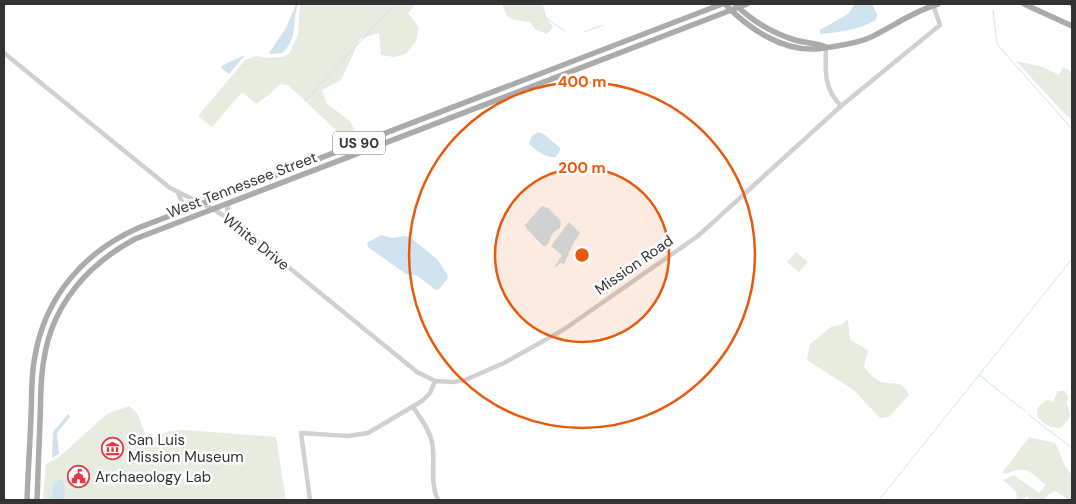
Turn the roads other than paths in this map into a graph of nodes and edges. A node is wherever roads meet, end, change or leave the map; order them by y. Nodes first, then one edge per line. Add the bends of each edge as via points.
1 (724, 4) edge
2 (748, 4) edge
3 (936, 4) edge
4 (1024, 4) edge
5 (715, 5) edge
6 (737, 6) edge
7 (732, 10) junction
8 (680, 20) junction
9 (754, 20) junction
10 (1072, 26) edge
11 (672, 33) junction
12 (826, 47) junction
13 (4, 52) edge
14 (578, 59) junction
15 (582, 68) junction
16 (472, 100) junction
17 (841, 106) junction
18 (475, 109) junction
19 (399, 128) junction
20 (402, 137) junction
21 (334, 152) junction
22 (329, 164) junction
23 (177, 192) junction
24 (229, 203) junction
25 (201, 204) junction
26 (213, 209) junction
27 (179, 212) junction
28 (232, 221) junction
29 (138, 228) junction
30 (133, 240) junction
31 (36, 348) junction
32 (44, 359) junction
33 (435, 381) junction
34 (32, 387) junction
35 (41, 388) junction
36 (413, 407) junction
37 (28, 472) junction
38 (38, 472) junction
39 (27, 500) edge
40 (37, 500) edge
41 (310, 500) edge
42 (438, 500) edge

1 - 5 main road, West Tennessee Street / US 90
1 - 7 main road
2 - 6 main road, West Tennessee Street / US 90
2 - 9 main road
3 - 12 main road via 868,38
3 - 17 street, Mission Road via 940,25
4 - 10 main road
5 - 8 main road, West Tennessee Street / US 90
6 - 7 main road, West Tennessee Street / US 90
6 - 9 main road
7 - 11 main road, West Tennessee Street / US 90
7 - 12 main road via 756,30 776,40 807,48
8 - 11 main road
8 - 14 main road, West Tennessee Street / US 90
9 - 12 main road via 784,36
11 - 15 main road, West Tennessee Street / US 90
12 - 17 street via 828,88
13 - 23 street, White Drive
14 - 15 main road
14 - 16 main road, West Tennessee Street / US 90
15 - 18 main road, West Tennessee Street / US 90
16 - 18 main road
16 - 19 main road, West Tennessee Street / US 90
17 - 33 street, Mission Road via 698,236 563,330 471,378
18 - 20 main road, West Tennessee Street / US 90
19 - 20 main road
19 - 21 main road, West Tennessee Street / US 90
20 - 22 main road, West Tennessee Street / US 90
21 - 22 main road
21 - 25 main road, West Tennessee Street / US 90
22 - 24 main road, West Tennessee Street / US 90
23 - 25 street, White Drive
23 - 27 street via 183,204
24 - 26 main road, West Tennessee Street / US 90
24 - 28 street via 227,211
25 - 26 street, White Drive
25 - 27 main road, West Tennessee Street / US 90
26 - 28 street, White Drive
26 - 30 main road, West Tennessee Street / US 90
27 - 29 main road, West Tennessee Street / US 90
28 - 33 street, White Drive via 410,367
29 - 30 main road
29 - 31 main road, West Tennessee Street / US 90 via 102,248 72,276 50,308
30 - 32 main road, West Tennessee Street / US 90 via 99,262 76,285 58,313
31 - 32 main road
31 - 34 main road, West Tennessee Street / US 90
32 - 35 main road, West Tennessee Street / US 90
33 - 36 street via 427,396
34 - 35 main road
34 - 37 main road, West Tennessee Street / US 90
35 - 38 main road, West Tennessee Street / US 90
36 - 41 street via 363,435 301,433
36 - 42 street via 432,442 433,483
37 - 38 main road
37 - 39 main road, West Tennessee Street / US 90
38 - 40 main road, West Tennessee Street / US 90

